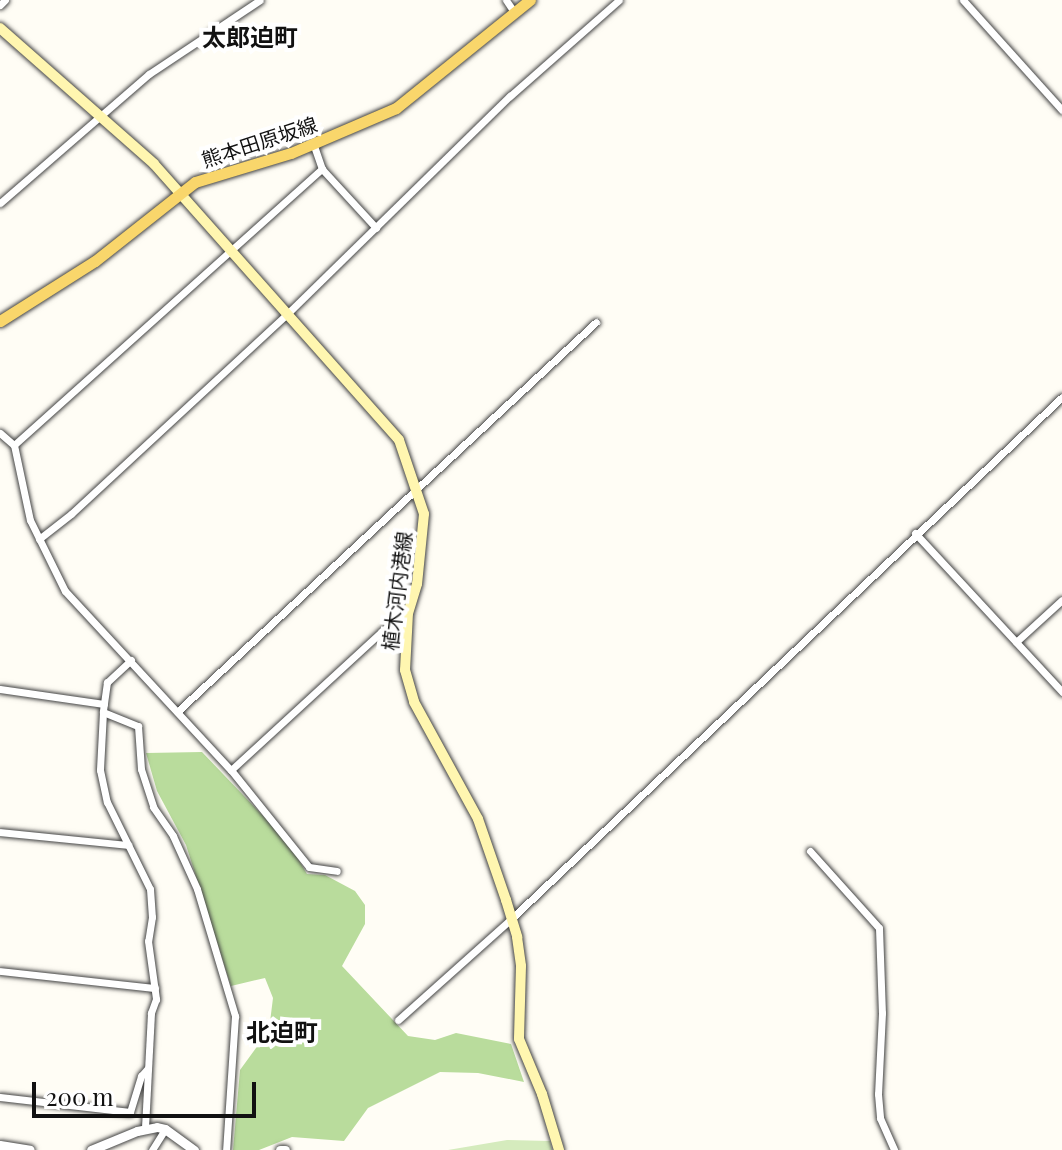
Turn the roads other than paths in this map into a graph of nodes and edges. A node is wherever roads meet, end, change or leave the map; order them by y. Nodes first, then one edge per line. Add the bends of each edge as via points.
1 (5, 0) edge
2 (260, 0) edge
3 (506, 0) edge
4 (530, 0) edge
5 (619, 0) edge
6 (963, 0) edge
7 (0, 5) edge
8 (514, 12) junction
9 (0, 28) edge
10 (1062, 110) edge
11 (99, 118) junction
12 (313, 143) junction
13 (322, 169) junction
14 (182, 193) junction
15 (0, 203) edge
16 (376, 228) junction
17 (228, 251) junction
18 (287, 314) junction
19 (0, 321) edge
20 (596, 322) dead end
21 (1062, 397) edge
22 (0, 433) edge
23 (14, 445) junction
24 (418, 487) junction
25 (915, 533) junction
26 (39, 539) junction
27 (1062, 600) edge
28 (408, 613) junction
29 (1016, 642) junction
30 (131, 660) junction
31 (0, 689) edge
32 (1062, 692) edge
33 (103, 708) junction
34 (178, 711) junction
35 (231, 770) junction
36 (0, 832) edge
37 (128, 845) junction
38 (810, 851) dead end
39 (337, 871) dead end
40 (511, 919) junction
41 (0, 971) edge
42 (155, 988) junction
43 (398, 1020) dead end
44 (148, 1067) junction
45 (0, 1097) edge
46 (145, 1128) junction
47 (165, 1129) junction
48 (0, 1145) edge
49 (30, 1150) edge
50 (91, 1150) edge
51 (152, 1150) edge
52 (194, 1150) edge
53 (226, 1150) edge
54 (559, 1150) edge
55 (894, 1150) edge

1 - 7 street
2 - 11 street via 149,74
3 - 8 street
4 - 8 main road, 熊本田原坂線
5 - 16 street via 510,96
6 - 10 street
8 - 12 main road, 熊本田原坂線 via 396,108
9 - 11 main road, 植木河内港線
11 - 14 main road, 植木河内港線
11 - 15 street
12 - 13 street
12 - 14 main road, 熊本田原坂線 via 208,176
13 - 16 street
13 - 17 street
14 - 17 main road, 植木河内港線
14 - 19 main road, 熊本田原坂線 via 95,261
16 - 18 street
17 - 18 main road, 植木河内港線
17 - 23 street
18 - 24 main road, 植木河内港線 via 399,440
18 - 26 street
20 - 24 street
21 - 25 street
22 - 23 street
23 - 26 street
24 - 28 main road, 植木河内港線 via 424,514 417,584
24 - 34 street
25 - 29 street
25 - 40 street
26 - 30 street via 65,591
27 - 29 street
28 - 35 street
28 - 40 main road, 植木河内港線 via 405,670 414,702 478,819
29 - 32 street
30 - 33 street via 107,682
30 - 34 street
31 - 33 street
33 - 37 street via 100,770 107,802
33 - 53 street via 138,726 141,769 153,807 197,889 235,1016
34 - 35 street
35 - 39 street via 309,867
36 - 37 street
37 - 42 street via 150,889 148,941
38 - 55 street via 879,928 878,1094 880,1118
40 - 43 street
40 - 54 main road, 植木河内港線 via 521,966 519,1039
41 - 42 street
42 - 44 street
44 - 45 street via 130,1112
44 - 46 street
46 - 47 street
46 - 50 street
47 - 51 street
47 - 52 street
48 - 49 street

